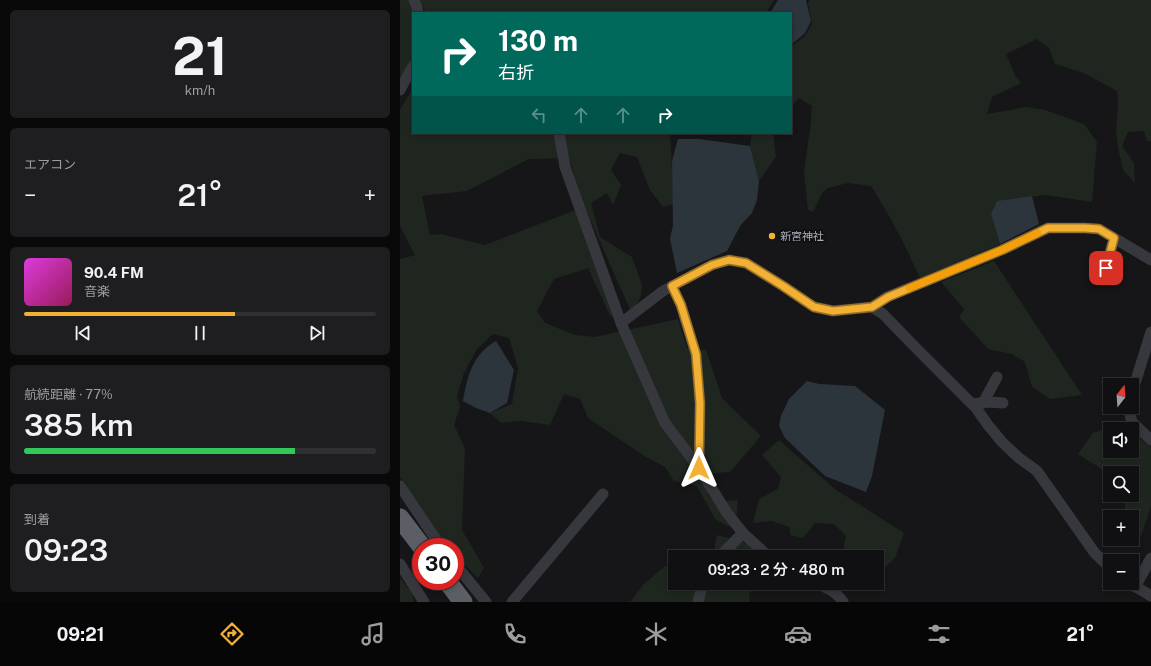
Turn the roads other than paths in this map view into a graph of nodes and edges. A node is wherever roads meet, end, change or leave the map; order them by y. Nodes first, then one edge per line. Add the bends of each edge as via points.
1 (414, 0) edge
2 (418, 12) edge
3 (412, 68) edge
4 (400, 90) edge
5 (559, 134) edge
6 (1114, 238) junction
7 (1151, 260) edge
8 (1106, 268) dead end
9 (672, 286) junction
10 (872, 307) junction
11 (621, 323) junction
12 (1151, 332) edge
13 (997, 377) dead end
14 (1137, 378) edge
15 (1003, 403) dead end
16 (978, 404) junction
17 (1130, 414) edge
18 (1151, 440) edge
19 (699, 468) junction
20 (400, 486) edge
21 (603, 494) dead end
22 (400, 518) edge
23 (743, 532) junction
24 (415, 538) edge
25 (434, 538) edge
26 (726, 550) edge
27 (762, 550) edge
28 (1151, 558) edge
29 (1103, 561) edge
30 (400, 564) edge
31 (464, 575) edge
32 (1139, 576) edge
33 (1139, 589) edge
34 (454, 590) edge
35 (701, 590) edge
36 (831, 590) edge
37 (1151, 596) edge
38 (424, 602) edge
39 (463, 602) edge
40 (486, 602) edge
41 (512, 602) edge
42 (698, 602) edge
43 (844, 602) edge

1 - 2 street
3 - 4 street
5 - 11 street via 565,167
6 - 7 street
6 - 8 street
6 - 10 street via 1099,229 1048,228 888,297
9 - 10 street via 712,265 729,260 746,263 814,307 833,311
9 - 11 street
9 - 19 street via 681,305 696,354 700,403
10 - 16 street via 883,314 914,347
11 - 19 street via 666,423
12 - 14 street
13 - 16 street
15 - 16 street
16 - 29 street via 1002,442 1037,471
17 - 18 street via 1132,422
19 - 23 street via 727,513
20 - 25 street
21 - 41 street
22 - 24 highway
23 - 26 street
23 - 27 street
28 - 32 street
30 - 38 street
31 - 40 street
33 - 37 street
34 - 39 highway
35 - 42 street
36 - 43 street

